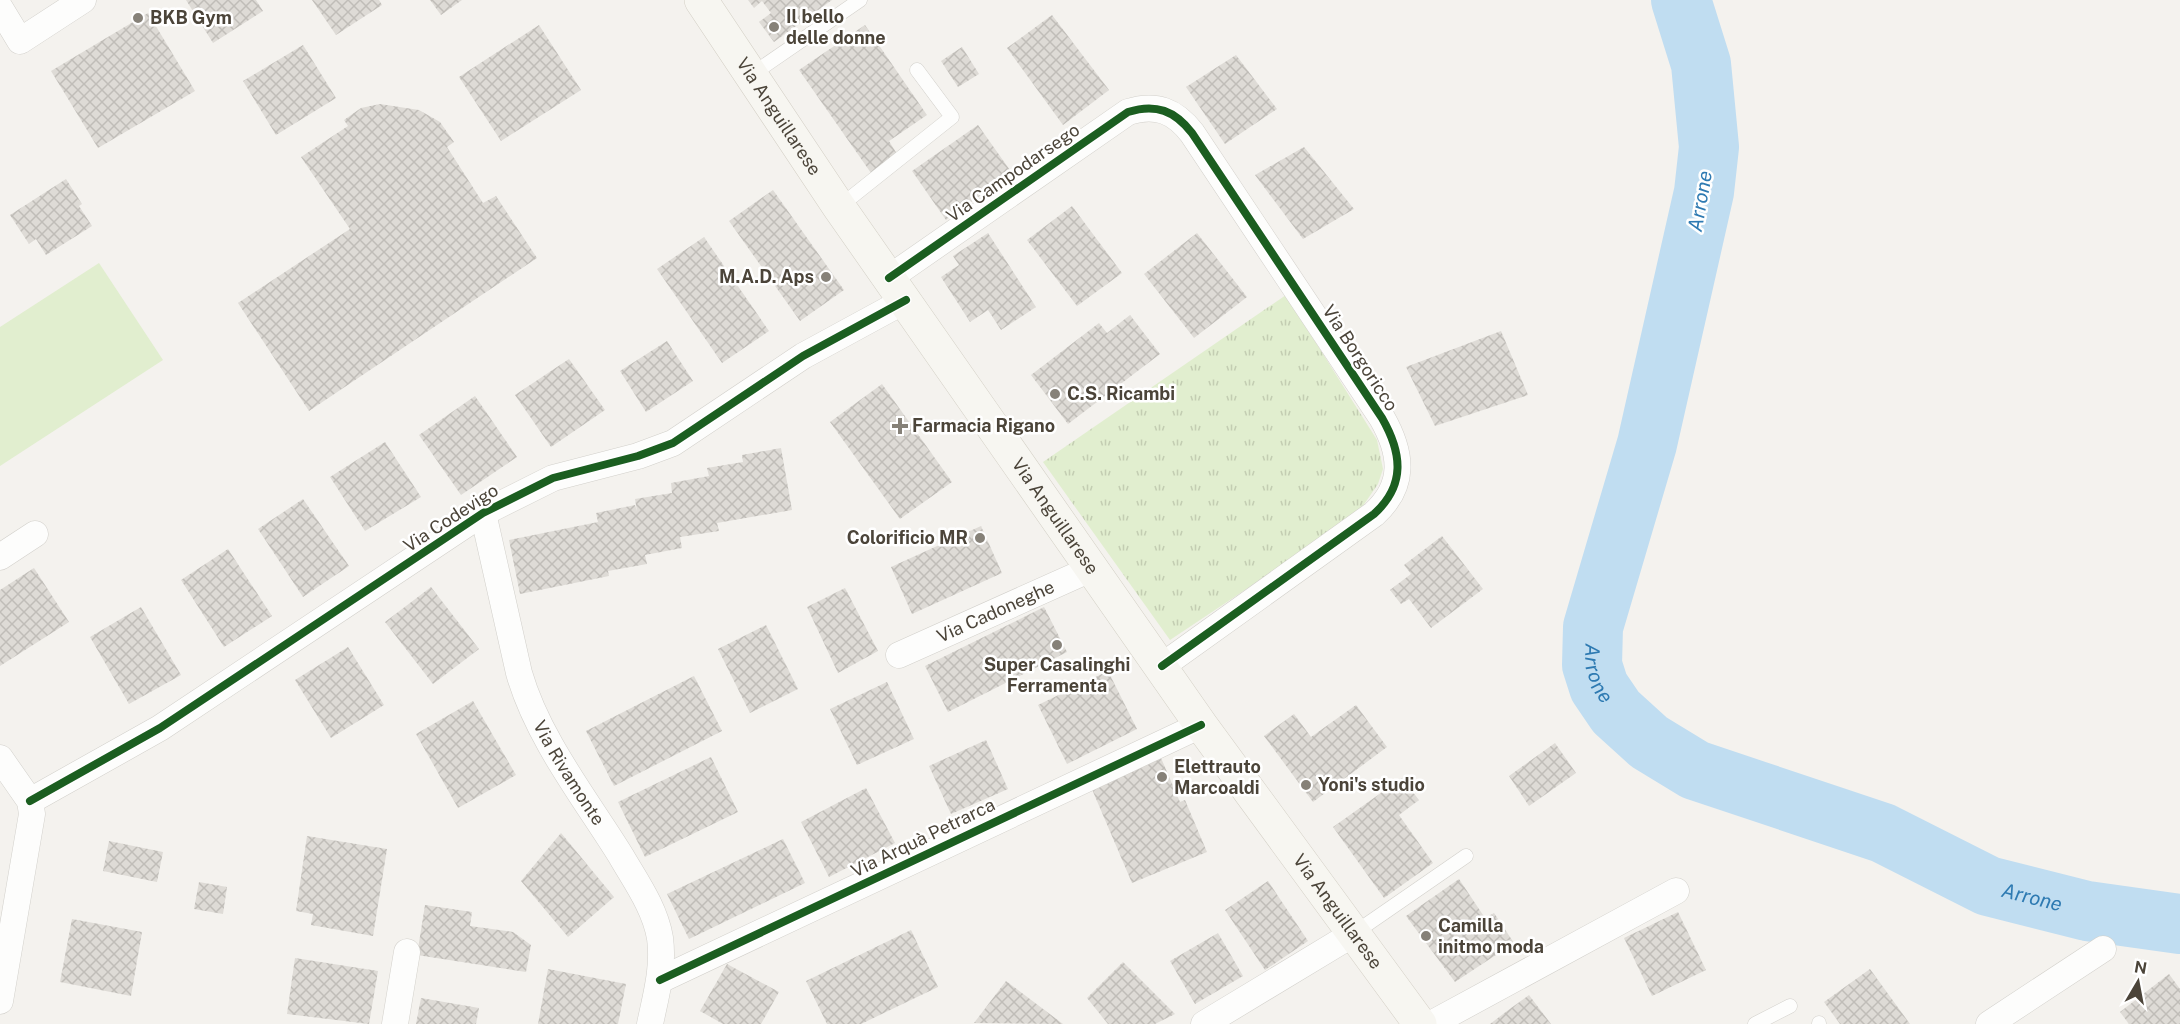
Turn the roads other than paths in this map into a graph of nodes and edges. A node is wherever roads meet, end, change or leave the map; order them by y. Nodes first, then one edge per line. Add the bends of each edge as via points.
1 (83, 0) edge
2 (702, 0) edge
3 (860, 0) edge
4 (0, 8) edge
5 (917, 70) dead end
6 (751, 75) junction
7 (1159, 109) joint
8 (839, 207) junction
9 (898, 289) junction
10 (483, 513) junction
11 (36, 534) dead end
12 (0, 557) edge
13 (1093, 568) junction
14 (899, 655) dead end
15 (1162, 666) junction
16 (1201, 724) junction
17 (0, 758) edge
18 (30, 801) junction
19 (1466, 856) dead end
20 (1676, 891) dead end
21 (1353, 934) junction
22 (2103, 949) dead end
23 (407, 952) dead end
24 (660, 980) junction
25 (1, 990) edge
26 (1790, 1006) dead end
27 (395, 1024) edge
28 (650, 1024) edge
29 (1204, 1024) edge
30 (1420, 1024) edge
31 (1431, 1024) edge
32 (1755, 1024) edge
33 (1989, 1024) edge

1 - 4 street via 20,42
2 - 6 main road, Via Anguillarese
3 - 6 lane
5 - 8 lane via 952,117
6 - 8 main road, Via Anguillarese
7 - 9 street, Via Campodarsego via 1138,109 1119,118
7 - 15 street, Via Borgoricco via 1178,117 1192,133 1382,418 1399,465 1393,491 1374,514
8 - 9 main road, Via Anguillarese
9 - 10 street, Via Codevigo via 673,443 554,478
9 - 13 main road, Via Anguillarese
10 - 18 street, Via Codevigo via 160,728
10 - 24 street, Via Rivamonte via 527,699 650,907 660,938
11 - 12 street
13 - 14 street, Via Cadoneghe
13 - 15 main road, Via Anguillarese
15 - 16 main road, Via Anguillarese
16 - 21 main road, Via Anguillarese
16 - 24 street, Via Arquà Petrarca
17 - 18 street
18 - 25 street via 31,829
19 - 21 lane
20 - 31 street
21 - 29 street
21 - 30 main road, Via Anguillarese
22 - 33 street
23 - 27 street
24 - 28 street, Via Rivamonte
26 - 32 lane

